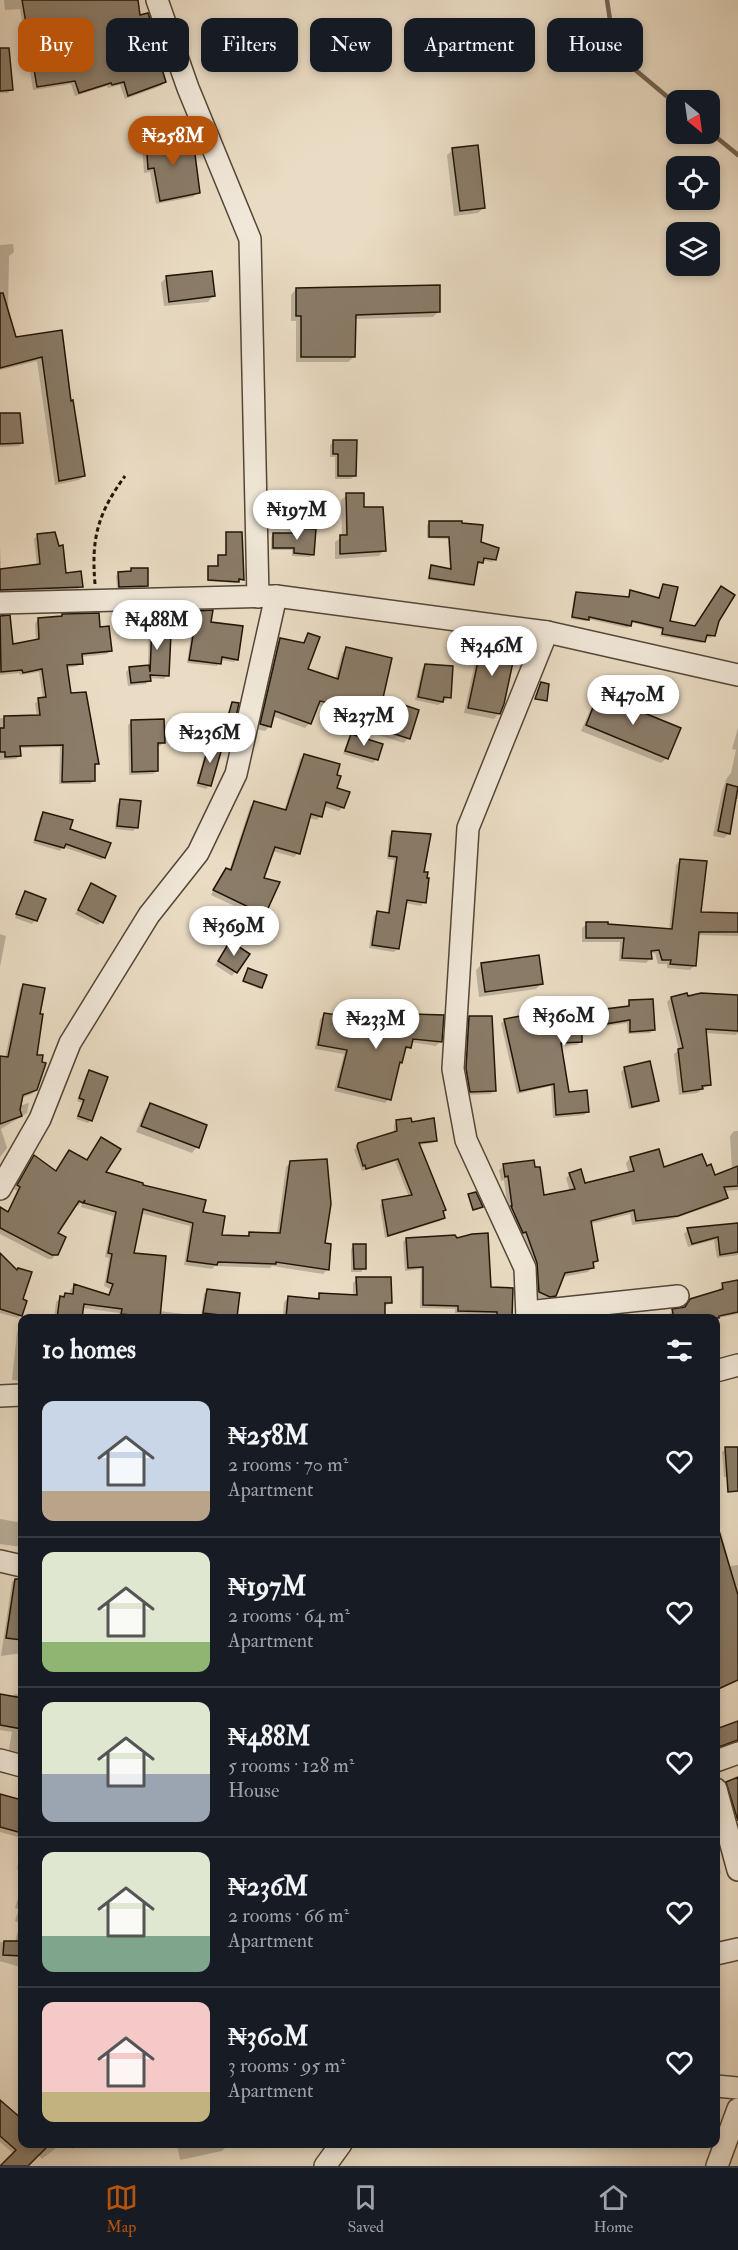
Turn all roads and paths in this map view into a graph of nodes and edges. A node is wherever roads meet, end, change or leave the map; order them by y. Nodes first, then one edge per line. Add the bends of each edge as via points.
1 (158, 0) edge
2 (125, 477) dead end
3 (267, 596) junction
4 (96, 601) junction
5 (0, 603) edge
6 (547, 632) junction
7 (738, 675) edge
8 (0, 1190) edge
9 (678, 1296) dead end
10 (527, 1314) edge
11 (535, 1314) edge
12 (738, 1365) edge
13 (720, 1370) edge
14 (18, 1395) edge
15 (0, 1396) edge
16 (0, 1561) edge
17 (18, 1565) edge
18 (738, 1753) edge
19 (0, 1760) edge
20 (720, 1760) edge
21 (18, 1765) edge
22 (720, 1804) edge
23 (738, 1870) edge
24 (738, 1949) edge
25 (720, 1953) edge
26 (720, 2086) edge
27 (738, 2088) edge
28 (738, 2109) edge
29 (338, 2148) edge
30 (325, 2166) edge
31 (717, 2166) edge

1 - 3 street via 188,88 250,239
2 - 4 path via 110,496 98,522 93,549
3 - 4 street
3 - 6 street
3 - 8 street via 236,774 198,853 149,915 70,1043 40,1119
4 - 5 street
6 - 7 street
6 - 10 street via 468,828 453,1069 466,1140 525,1268
9 - 11 street
12 - 13 street
14 - 15 street
16 - 17 street
18 - 20 street
19 - 21 street
22 - 23 street
24 - 25 street
26 - 27 street
28 - 31 street
29 - 30 street

